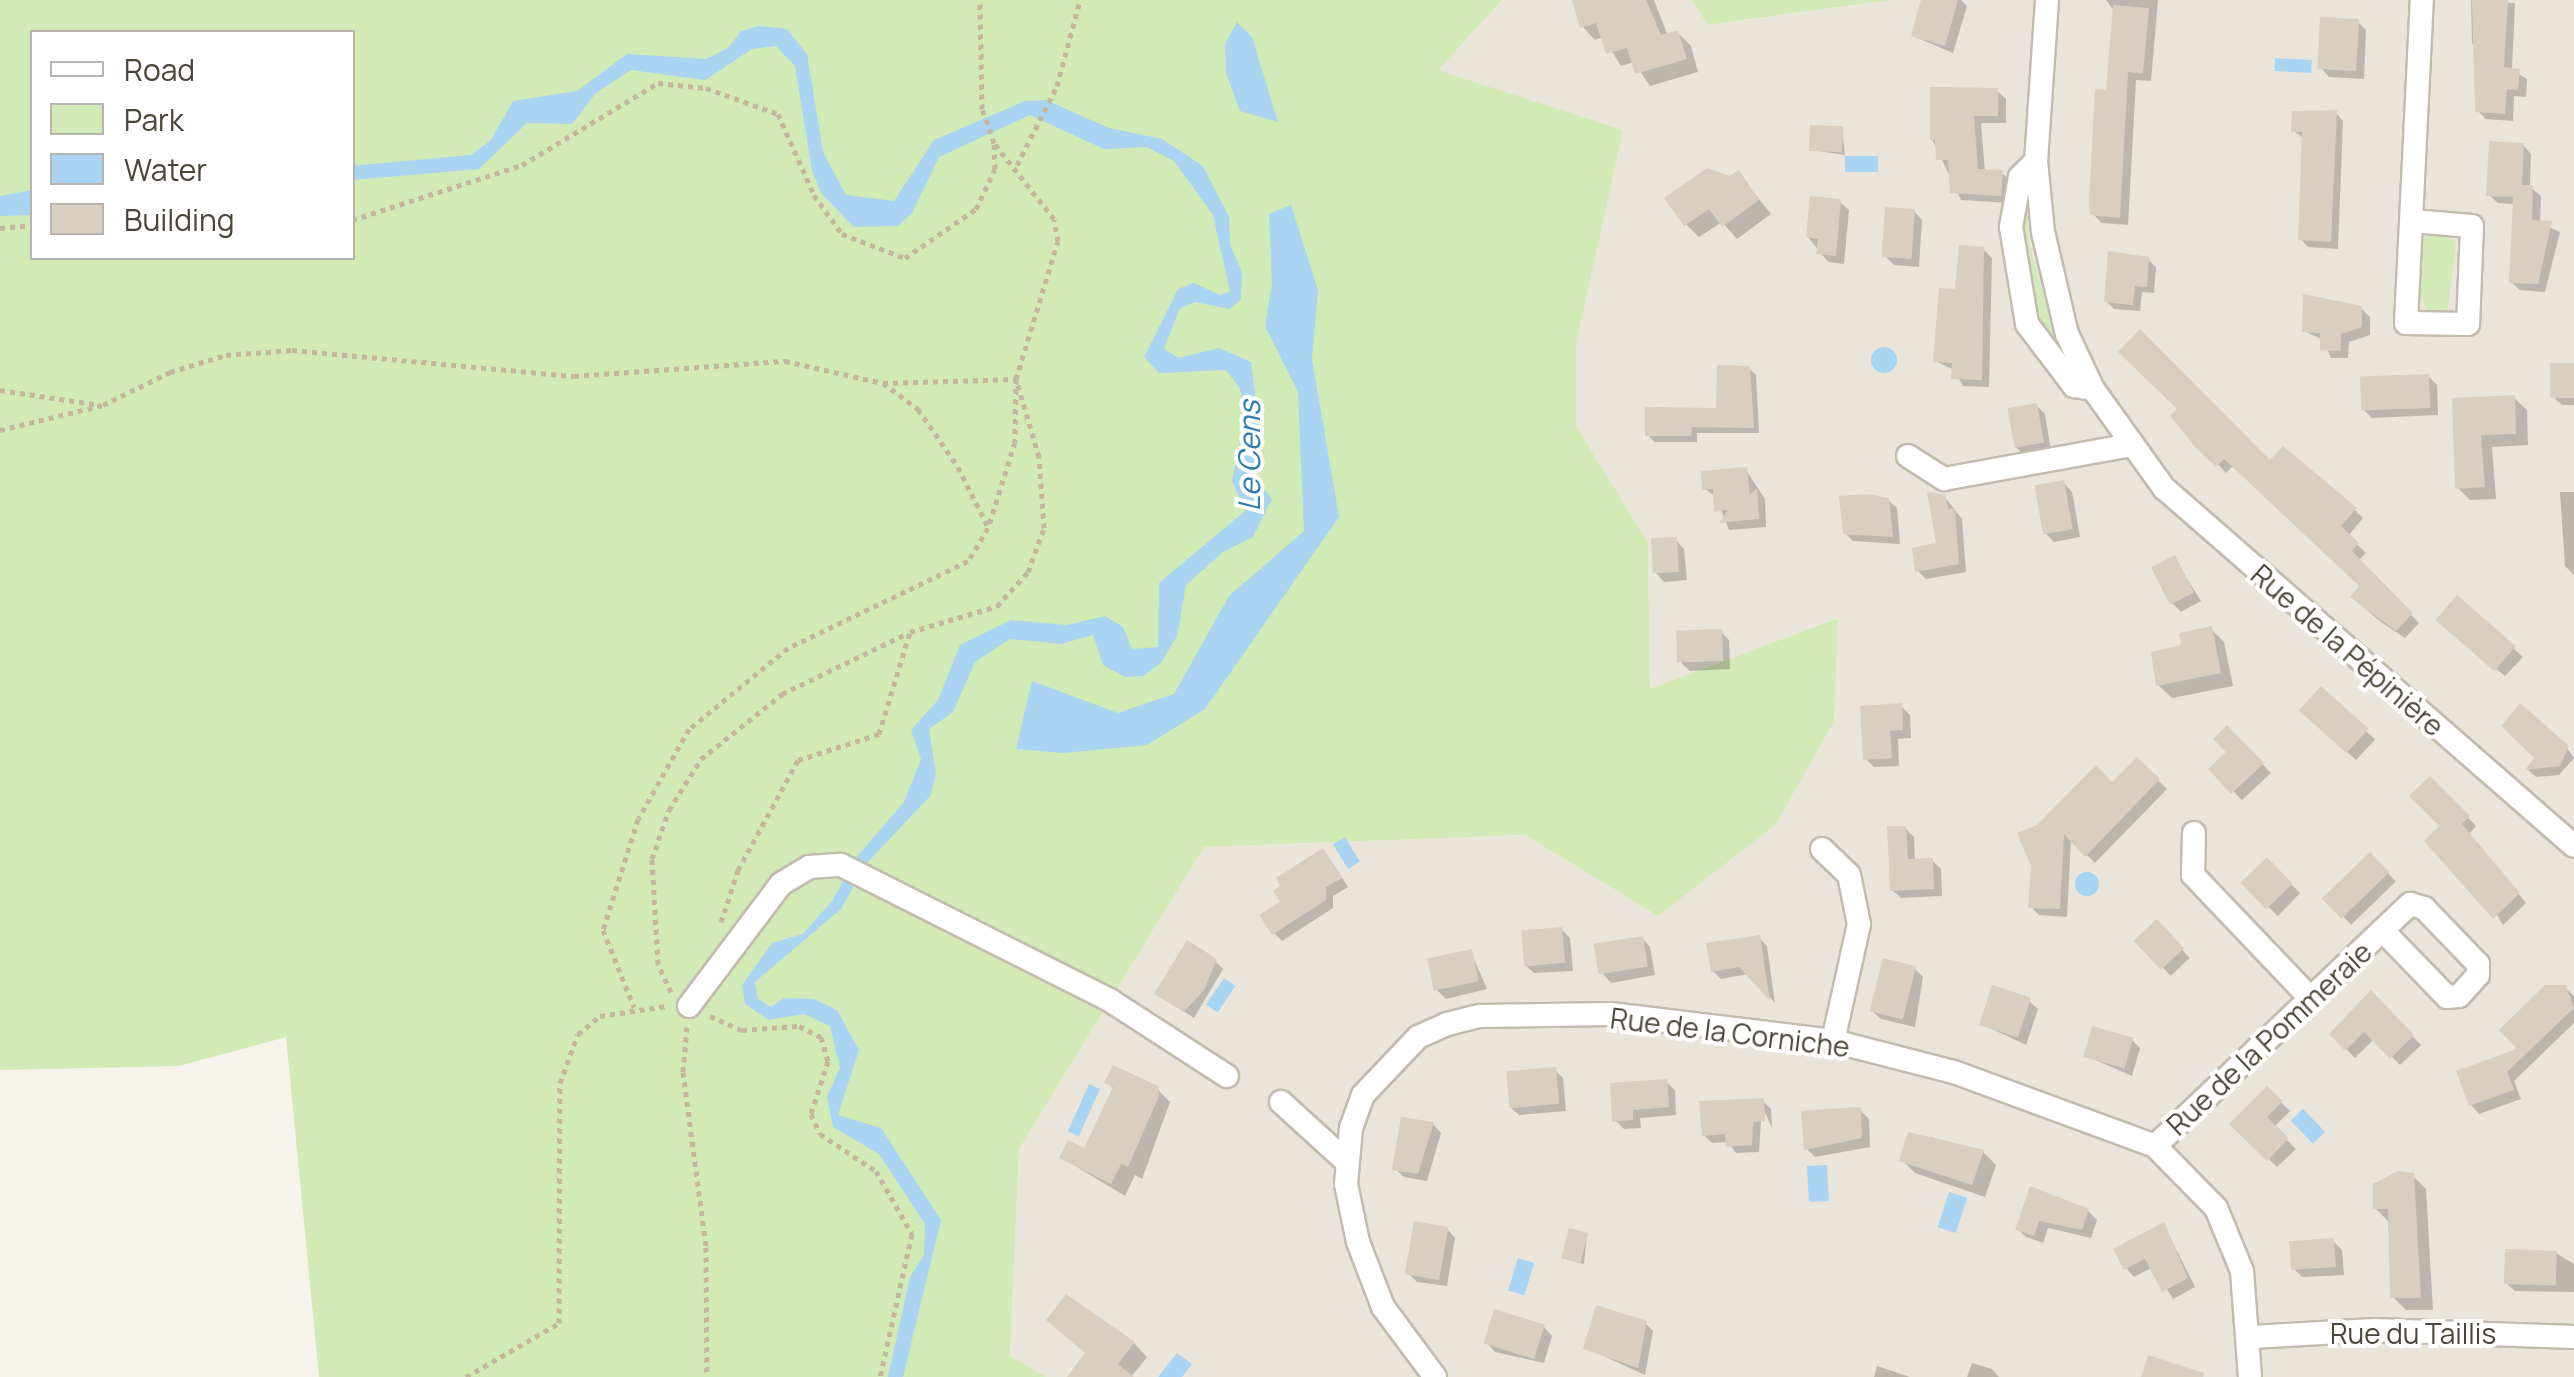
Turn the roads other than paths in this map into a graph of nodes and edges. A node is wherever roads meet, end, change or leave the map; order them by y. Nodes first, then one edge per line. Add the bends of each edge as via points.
1 (2047, 0) edge
2 (2422, 0) edge
3 (2036, 160) junction
4 (2412, 220) junction
5 (2094, 388) junction
6 (2132, 445) junction
7 (1908, 456) dead end
8 (2194, 832) dead end
9 (2574, 846) edge
10 (1822, 849) dead end
11 (2383, 931) dead end
12 (2310, 997) junction
13 (689, 1006) road end
14 (1833, 1042) junction
15 (1227, 1076) dead end
16 (1281, 1102) dead end
17 (2154, 1146) junction
18 (1347, 1162) junction
19 (2252, 1337) junction
20 (2574, 1337) edge
21 (1435, 1377) edge
22 (2250, 1377) edge

1 - 3 street, Rue de la Pépinière
2 - 4 street
3 - 5 street, Rue de la Pépinière via 2054,287
3 - 5 street, Rue de la Pépinière via 2020,178 2012,227 2027,324 2074,386
4 - 4 street via 2472,226 2468,324 2406,323
5 - 6 street, Rue de la Pépinière
6 - 7 street via 1944,479
6 - 9 street, Rue de la Pépinière via 2164,488
8 - 12 street via 2193,875
10 - 14 street via 1849,875 1859,924
11 - 12 street, Rue de la Pommeraie
12 - 17 street, Rue de la Pommeraie
13 - 15 street via 781,884 809,867 841,866 1110,1001
14 - 17 street, Rue de la Corniche via 1954,1072
14 - 18 street, Rue de la Corniche via 1612,1014 1480,1016 1418,1037 1391,1060 1363,1095
16 - 18 street
17 - 19 street, Rue de la Corniche via 2216,1208 2242,1271
18 - 21 street, Rue de la Corniche via 1358,1242 1383,1307
19 - 20 street, Rue du Taillis via 2374,1330
19 - 22 street, Rue de la Corniche

